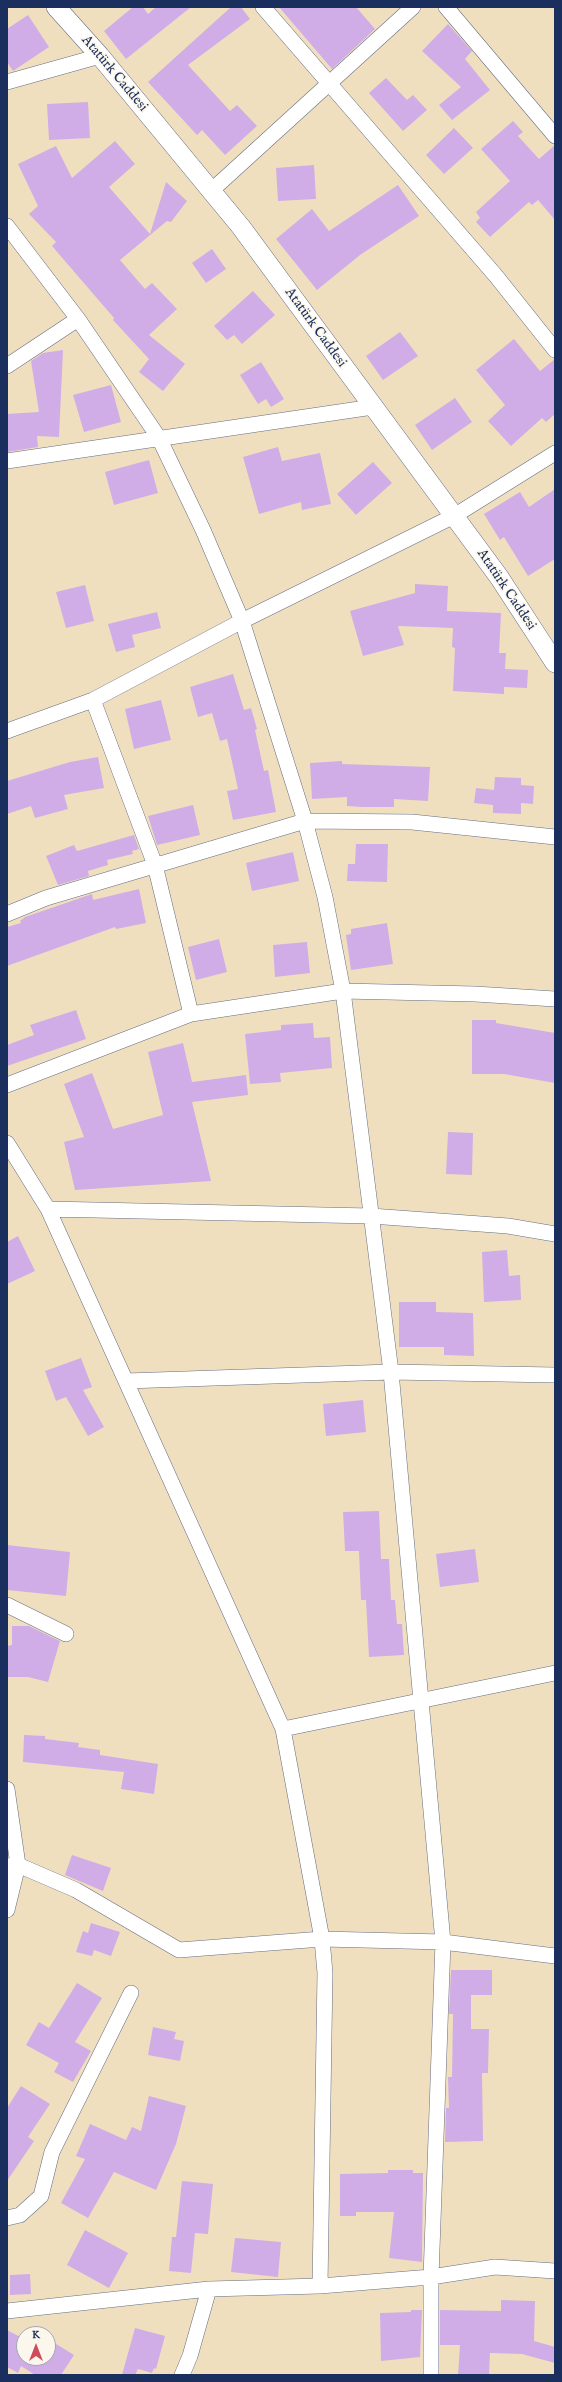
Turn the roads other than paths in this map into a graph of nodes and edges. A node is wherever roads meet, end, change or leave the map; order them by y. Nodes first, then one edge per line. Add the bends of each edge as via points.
1 (56, 7) edge
2 (263, 7) edge
3 (413, 7) edge
4 (446, 7) edge
5 (100, 56) junction
6 (7, 82) edge
7 (328, 83) junction
8 (555, 136) edge
9 (211, 191) junction
10 (7, 226) edge
11 (78, 319) junction
12 (555, 350) edge
13 (7, 366) edge
14 (373, 407) junction
15 (159, 438) junction
16 (555, 453) edge
17 (7, 461) edge
18 (454, 516) junction
19 (242, 621) junction
20 (555, 663) edge
21 (93, 700) junction
22 (7, 731) edge
23 (304, 821) junction
24 (555, 837) edge
25 (155, 865) junction
26 (7, 914) edge
27 (343, 991) junction
28 (555, 999) edge
29 (191, 1014) junction
30 (7, 1085) edge
31 (7, 1143) edge
32 (48, 1209) junction
33 (371, 1216) junction
34 (555, 1234) edge
35 (392, 1372) junction
36 (555, 1375) edge
37 (126, 1380) junction
38 (7, 1606) edge
39 (66, 1634) dead end
40 (555, 1673) edge
41 (421, 1699) junction
42 (283, 1729) junction
43 (7, 1789) edge
44 (13, 1865) edge
45 (7, 1910) edge
46 (322, 1940) junction
47 (443, 1942) junction
48 (555, 1956) edge
49 (131, 1993) dead end
50 (7, 2218) edge
51 (555, 2271) edge
52 (431, 2277) junction
53 (320, 2286) junction
54 (208, 2289) junction
55 (7, 2311) edge
56 (182, 2375) edge
57 (431, 2375) edge

1 - 5 street, Atatürk Caddesi
2 - 7 street
3 - 7 street
4 - 8 street
5 - 6 street
5 - 9 street, Atatürk Caddesi
7 - 9 street
7 - 12 street via 496,276
9 - 14 street, Atatürk Caddesi via 241,227
10 - 11 street
11 - 13 street
11 - 15 street
14 - 15 street
14 - 18 street, Atatürk Caddesi
15 - 17 street
15 - 19 street via 203,530
16 - 18 street
18 - 19 street
18 - 20 street, Atatürk Caddesi via 499,577
19 - 21 street
19 - 23 street
21 - 22 street
21 - 25 street
23 - 24 street via 412,822
23 - 25 street
23 - 27 street via 325,897
25 - 26 street via 46,898
25 - 29 street
27 - 28 street
27 - 29 street
27 - 33 street
29 - 30 street
31 - 32 street
32 - 33 street
32 - 37 street
33 - 34 street via 508,1226
33 - 35 street
35 - 36 street
35 - 37 street
35 - 41 street
37 - 42 street
38 - 39 street
40 - 41 street
41 - 42 street
41 - 47 street
42 - 46 street
43 - 44 street
44 - 45 street
44 - 46 street via 76,1890 179,1950
46 - 47 street
46 - 53 street via 325,1973
47 - 48 street
47 - 52 street
49 - 50 street via 52,2152 41,2196 20,2215
51 - 52 street via 495,2267
52 - 53 street
52 - 57 street
53 - 54 street
54 - 55 street
54 - 56 street via 190,2356

